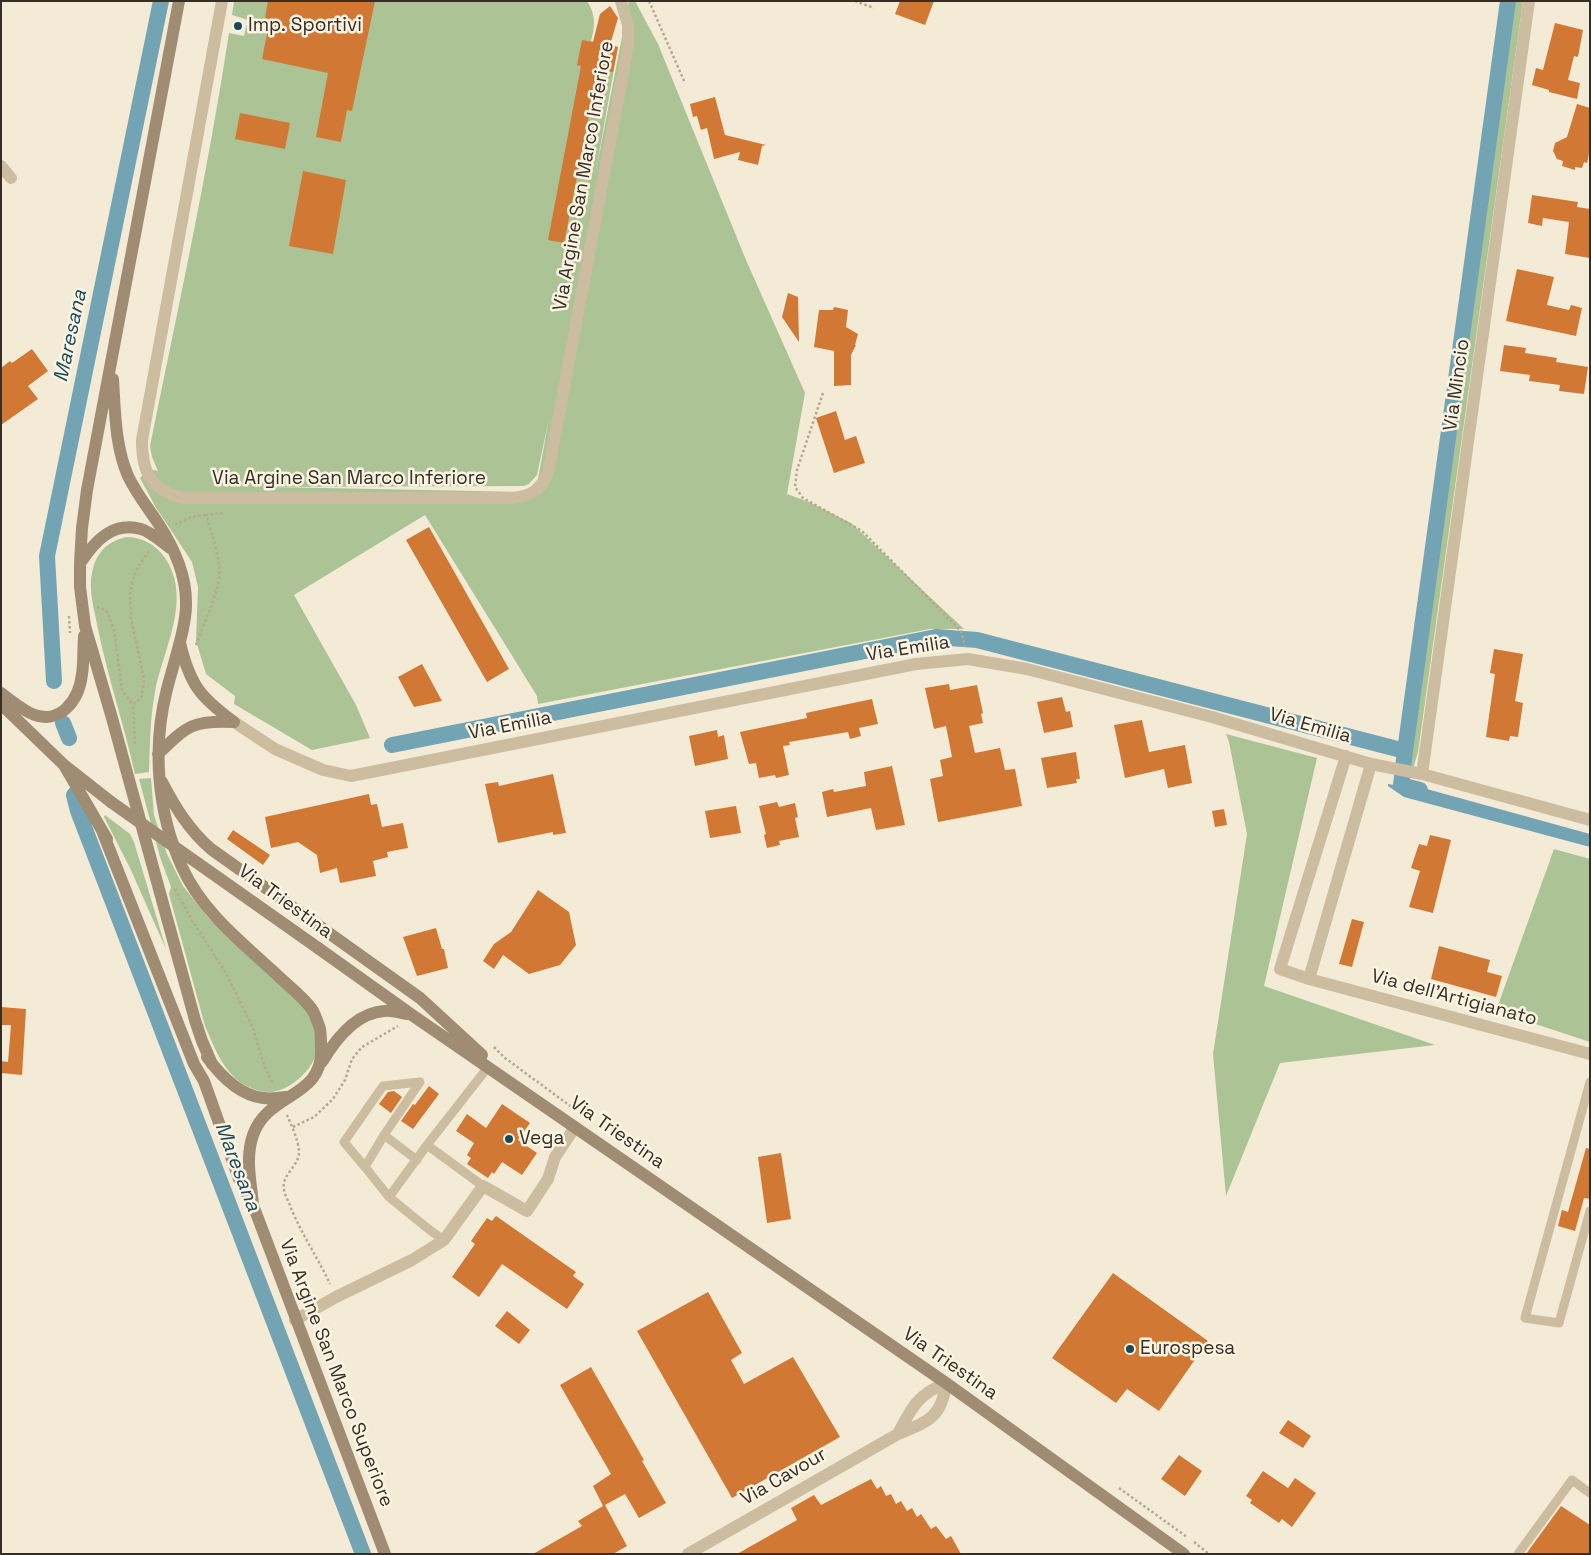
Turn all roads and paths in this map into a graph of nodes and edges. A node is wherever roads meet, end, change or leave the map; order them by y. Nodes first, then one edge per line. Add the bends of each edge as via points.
1 (180, 1) edge
2 (222, 1) edge
3 (621, 1) edge
4 (649, 1) edge
5 (855, 1) edge
6 (1528, 1) edge
7 (874, 8) dead end
8 (685, 83) dead end
9 (1, 166) edge
10 (10, 178) dead end
11 (112, 363) junction
12 (823, 393) dead end
13 (226, 513) dead end
14 (206, 515) junction
15 (171, 528) dead end
16 (172, 550) junction
17 (80, 563) junction
18 (85, 626) junction
19 (962, 631) dead end
20 (180, 639) junction
21 (195, 647) dead end
22 (1, 693) edge
23 (1, 704) edge
24 (234, 722) junction
25 (158, 754) junction
26 (1346, 756) junction
27 (1372, 764) junction
28 (64, 765) junction
29 (1422, 774) junction
30 (160, 778) junction
31 (1590, 820) edge
32 (103, 833) junction
33 (1309, 979) junction
34 (412, 1015) junction
35 (398, 1026) dead end
36 (202, 1045) junction
37 (1590, 1054) edge
38 (320, 1066) junction
39 (488, 1067) junction
40 (204, 1081) junction
41 (1590, 1082) edge
42 (517, 1088) junction
43 (286, 1097) junction
44 (286, 1113) dead end
45 (293, 1127) junction
46 (575, 1127) junction
47 (384, 1135) junction
48 (428, 1145) junction
49 (417, 1160) junction
50 (365, 1167) junction
51 (483, 1186) junction
52 (389, 1197) junction
53 (253, 1205) junction
54 (1590, 1211) edge
55 (444, 1240) junction
56 (336, 1297) junction
57 (295, 1320) junction
58 (946, 1383) junction
59 (898, 1434) junction
60 (1590, 1493) edge
61 (385, 1554) edge
62 (688, 1554) edge
63 (1184, 1554) edge
64 (1518, 1554) edge

1 - 11 street
2 - 3 street, Via Argine San Marco Inferiore via 142,440 142,458 147,475 158,488 182,498 512,498 536,492 544,483 628,48 628,25
4 - 8 path
5 - 7 path
6 - 29 street, Via Mincio
9 - 10 street
11 - 16 street via 115,420 128,476
11 - 17 street via 87,490
12 - 19 path via 795,488 802,498 862,531
13 - 14 path
14 - 15 path via 191,516
14 - 21 path via 219,578
16 - 17 street via 142,529 117,528 98,540
16 - 20 street via 180,566 186,602
17 - 18 street
18 - 22 street via 82,676 67,710 56,716 32,714
18 - 36 street
20 - 24 street via 192,682 211,705
20 - 25 street via 163,703
23 - 28 street, Via Triestina
24 - 25 street via 199,723 181,732
24 - 26 street, Via Emilia via 275,749 323,770 351,776 916,664 968,659 1027,669
25 - 30 street
26 - 27 street, Via Emilia
26 - 33 street, Via dell'Artigianato via 1280,969
27 - 29 street, Via Emilia
27 - 33 street
28 - 32 street
28 - 34 street, Via Triestina, bridge via 111,802
29 - 31 street, Via Emilia
30 - 38 street via 161,802 171,841 184,871 209,909 312,1009 320,1031
30 - 42 street via 182,818 211,849 420,998
32 - 36 street via 127,875 188,1025
32 - 40 street via 194,1064
33 - 37 street, Via dell'Artigianato
34 - 38 street via 383,1011 361,1019 332,1045
34 - 39 street, Via Triestina
35 - 45 path via 362,1047 352,1059 345,1080 333,1099 314,1116
36 - 40 street
36 - 43 street via 212,1064 238,1088 252,1096
38 - 43 street via 310,1083
39 - 42 street, Via Triestina
39 - 48 lane
40 - 53 street via 239,1179
41 - 54 lane via 1525,1318 1558,1323
42 - 46 street, Via Triestina
43 - 53 street via 262,1119 253,1134 249,1152
44 - 45 path
45 - 56 path via 299,1152 283,1181 284,1192 298,1227 320,1262
46 - 51 street via 527,1211
46 - 58 street, Via Triestina
47 - 49 lane
47 - 50 lane
47 - 50 lane via 420,1082 383,1086 344,1142
48 - 49 lane
48 - 51 lane
49 - 52 lane
50 - 52 lane
51 - 55 street
52 - 55 lane
53 - 57 street, Via Argine San Marco Superiore
55 - 56 street via 412,1260
56 - 57 street
57 - 61 street, Via Argine San Marco Superiore
58 - 59 street via 920,1397
58 - 59 street, Via Cavour via 938,1410 922,1424
58 - 63 street, Via Triestina
59 - 62 street, Via Cavour
60 - 64 lane via 1572,1480

